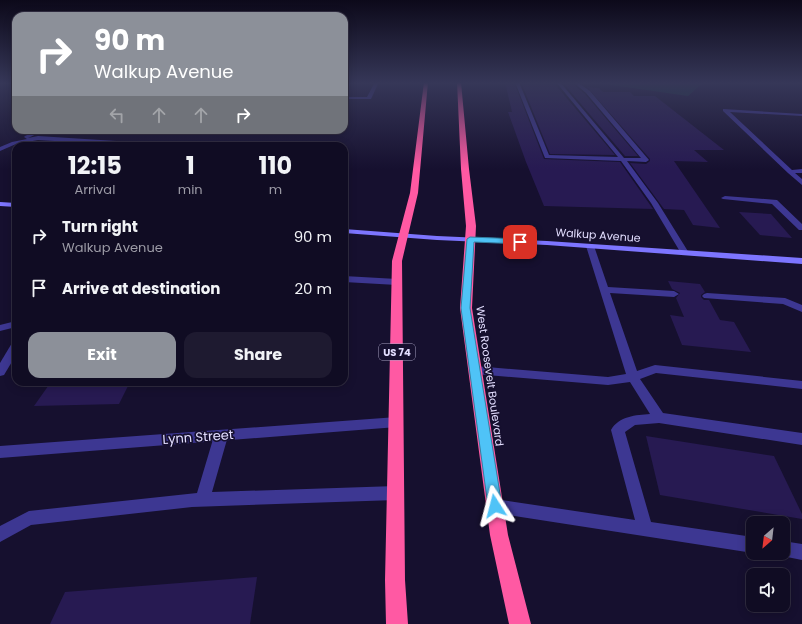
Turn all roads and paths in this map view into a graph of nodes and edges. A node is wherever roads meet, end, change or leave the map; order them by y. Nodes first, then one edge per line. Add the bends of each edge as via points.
1 (423, 111) edge
2 (461, 111) edge
3 (529, 111) edge
4 (582, 111) edge
5 (604, 111) edge
6 (726, 111) edge
7 (742, 111) edge
8 (802, 115) edge
9 (33, 134) edge
10 (16, 142) edge
11 (19, 142) edge
12 (109, 142) edge
13 (12, 144) edge
14 (0, 149) edge
15 (622, 159) junction
16 (802, 171) edge
17 (790, 172) junction
18 (802, 183) edge
19 (725, 198) dead end
20 (0, 204) edge
21 (12, 205) edge
22 (802, 228) edge
23 (348, 231) edge
24 (404, 235) junction
25 (470, 239) junction
26 (590, 246) junction
27 (685, 253) junction
28 (802, 261) edge
29 (348, 279) edge
30 (397, 282) junction
31 (605, 290) junction
32 (674, 294) dead end
33 (707, 296) dead end
34 (802, 309) edge
35 (12, 325) edge
36 (0, 328) edge
37 (12, 352) edge
38 (475, 370) junction
39 (0, 372) edge
40 (633, 376) junction
41 (802, 385) edge
42 (658, 418) junction
43 (397, 422) junction
44 (221, 436) junction
45 (802, 439) edge
46 (0, 452) edge
47 (396, 493) junction
48 (202, 500) junction
49 (495, 506) junction
50 (645, 528) junction
51 (0, 534) edge
52 (746, 544) edge
53 (790, 550) edge
54 (802, 552) edge
55 (398, 624) edge
56 (520, 624) edge

1 - 24 highway, US 74 via 414,193
2 - 25 highway, West Roosevelt Boulevard
3 - 15 street via 547,157
4 - 15 street
5 - 15 street via 646,160
6 - 17 street
7 - 8 street
9 - 10 street
11 - 12 street via 38,138
13 - 14 street
15 - 27 street via 654,202
16 - 17 street
17 - 18 street
19 - 22 street via 774,202
20 - 21 street
23 - 24 street, Walkup Avenue
24 - 25 street, Walkup Avenue
24 - 30 highway, US 74 via 397,262
25 - 26 street, Walkup Avenue
25 - 38 highway, West Roosevelt Boulevard via 466,308
26 - 27 street, Walkup Avenue
26 - 31 street
27 - 28 street, Walkup Avenue
29 - 30 street
30 - 43 highway, US 74
31 - 32 street
31 - 40 street
33 - 34 street via 785,302
35 - 36 street
37 - 39 street
38 - 40 street via 608,380
38 - 49 highway, West Roosevelt Boulevard
40 - 41 street via 655,369
40 - 42 street
42 - 45 street
42 - 50 street via 632,420 618,430
43 - 44 street, Lynn Street
43 - 47 highway, US 74
44 - 46 street, Lynn Street
44 - 48 street
47 - 48 street
47 - 55 highway, US 74 via 395,580
48 - 51 street via 29,518
49 - 50 street
49 - 56 highway, West Roosevelt Boulevard via 499,535
50 - 52 street
53 - 54 street

